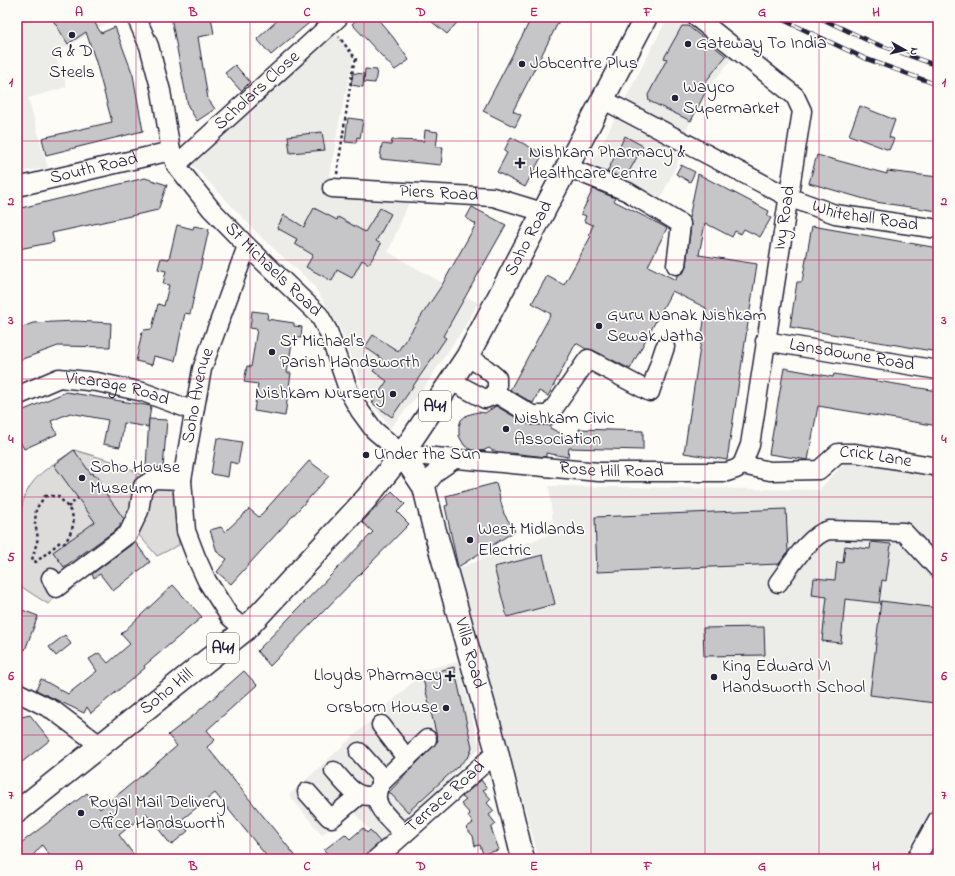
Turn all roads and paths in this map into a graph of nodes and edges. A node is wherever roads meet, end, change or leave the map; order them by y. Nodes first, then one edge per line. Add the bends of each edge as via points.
1 (136, 17) edge
2 (646, 17) edge
3 (696, 17) edge
4 (334, 22) edge
5 (602, 99) junction
6 (173, 158) junction
7 (567, 167) junction
8 (17, 187) edge
9 (332, 188) joint
10 (788, 197) junction
11 (544, 214) junction
12 (938, 229) edge
13 (246, 246) junction
14 (676, 265) dead end
15 (765, 341) junction
16 (665, 347) dead end
17 (467, 357) junction
18 (938, 370) edge
19 (451, 381) junction
20 (497, 394) junction
21 (17, 396) edge
22 (194, 411) junction
23 (402, 454) junction
24 (453, 460) junction
25 (742, 464) junction
26 (938, 467) edge
27 (182, 480) junction
28 (424, 487) junction
29 (78, 498) dead end
30 (68, 507) junction
31 (938, 569) edge
32 (51, 578) dead end
33 (778, 583) dead end
34 (245, 630) junction
35 (17, 692) edge
36 (381, 725) dead end
37 (428, 739) dead end
38 (101, 746) junction
39 (359, 752) dead end
40 (497, 752) junction
41 (407, 759) junction
42 (334, 771) dead end
43 (384, 780) junction
44 (307, 792) dead end
45 (367, 796) junction
46 (17, 812) edge
47 (938, 819) edge
48 (404, 834) junction
49 (376, 859) edge
50 (523, 859) edge
51 (916, 859) edge

1 - 6 street via 149,46 161,91
2 - 5 main road, Soho Road / A41
3 - 10 street, Ivy Road via 795,96 802,111
4 - 6 street, Scholars Close
4 - 9 path via 356,59 339,166
5 - 7 main road, Soho Road / A41
5 - 10 street, Whitehall Road
6 - 8 street, South Road
6 - 13 street, St Michaels Road via 211,209
7 - 11 main road, Soho Road / A41
7 - 14 street via 628,192 681,224
9 - 11 street, Piers Road via 493,197
10 - 12 street, Whitehall Road via 835,214
10 - 15 street, Ivy Road
11 - 17 main road, Soho Road / A41
13 - 22 street, Soho Avenue via 202,369
13 - 23 street, St Michaels Road via 319,315 328,331 349,392 360,412 374,430
15 - 18 street, Lansdowne Road
15 - 25 street, Ivy Road via 750,445
16 - 20 street via 650,392 588,359 549,415 532,415
17 - 19 main road, Soho Road / A41
17 - 20 street via 497,378
19 - 20 street via 485,399
19 - 23 main road, Soho Road / A41
21 - 22 street, Vicarage Road via 59,378 97,382 143,392
22 - 27 street, Soho Avenue
23 - 24 street, Rose Hill Road
23 - 28 main road, Villa Road
23 - 34 main road, Soho Hill / A41 via 366,499
24 - 25 street, Rose Hill Road via 599,472 727,472
24 - 28 street via 437,471
25 - 26 street, Crick Lane via 770,471 819,470 838,453 855,453
27 - 32 street via 154,479 143,486 139,511 128,534 56,588
27 - 34 street, Soho Avenue via 186,531 196,557 230,617
28 - 40 main road, Villa Road
29 - 30 path
30 - 30 path via 74,518 73,529 65,543 60,542 36,562 32,560 38,538 34,524 36,509 46,496 58,496
31 - 33 street via 904,532 829,530 822,531 811,541
34 - 38 main road, Soho Hill / A41
35 - 38 street via 53,710
36 - 41 street
37 - 41 street
38 - 46 main road, Soho Hill / A41
39 - 43 street
40 - 48 street, Terrace Road
40 - 50 main road, Villa Road
41 - 43 street
42 - 45 street via 354,792
43 - 45 street
44 - 45 street via 332,818
45 - 48 street
47 - 51 street
48 - 49 street, Terrace Road

